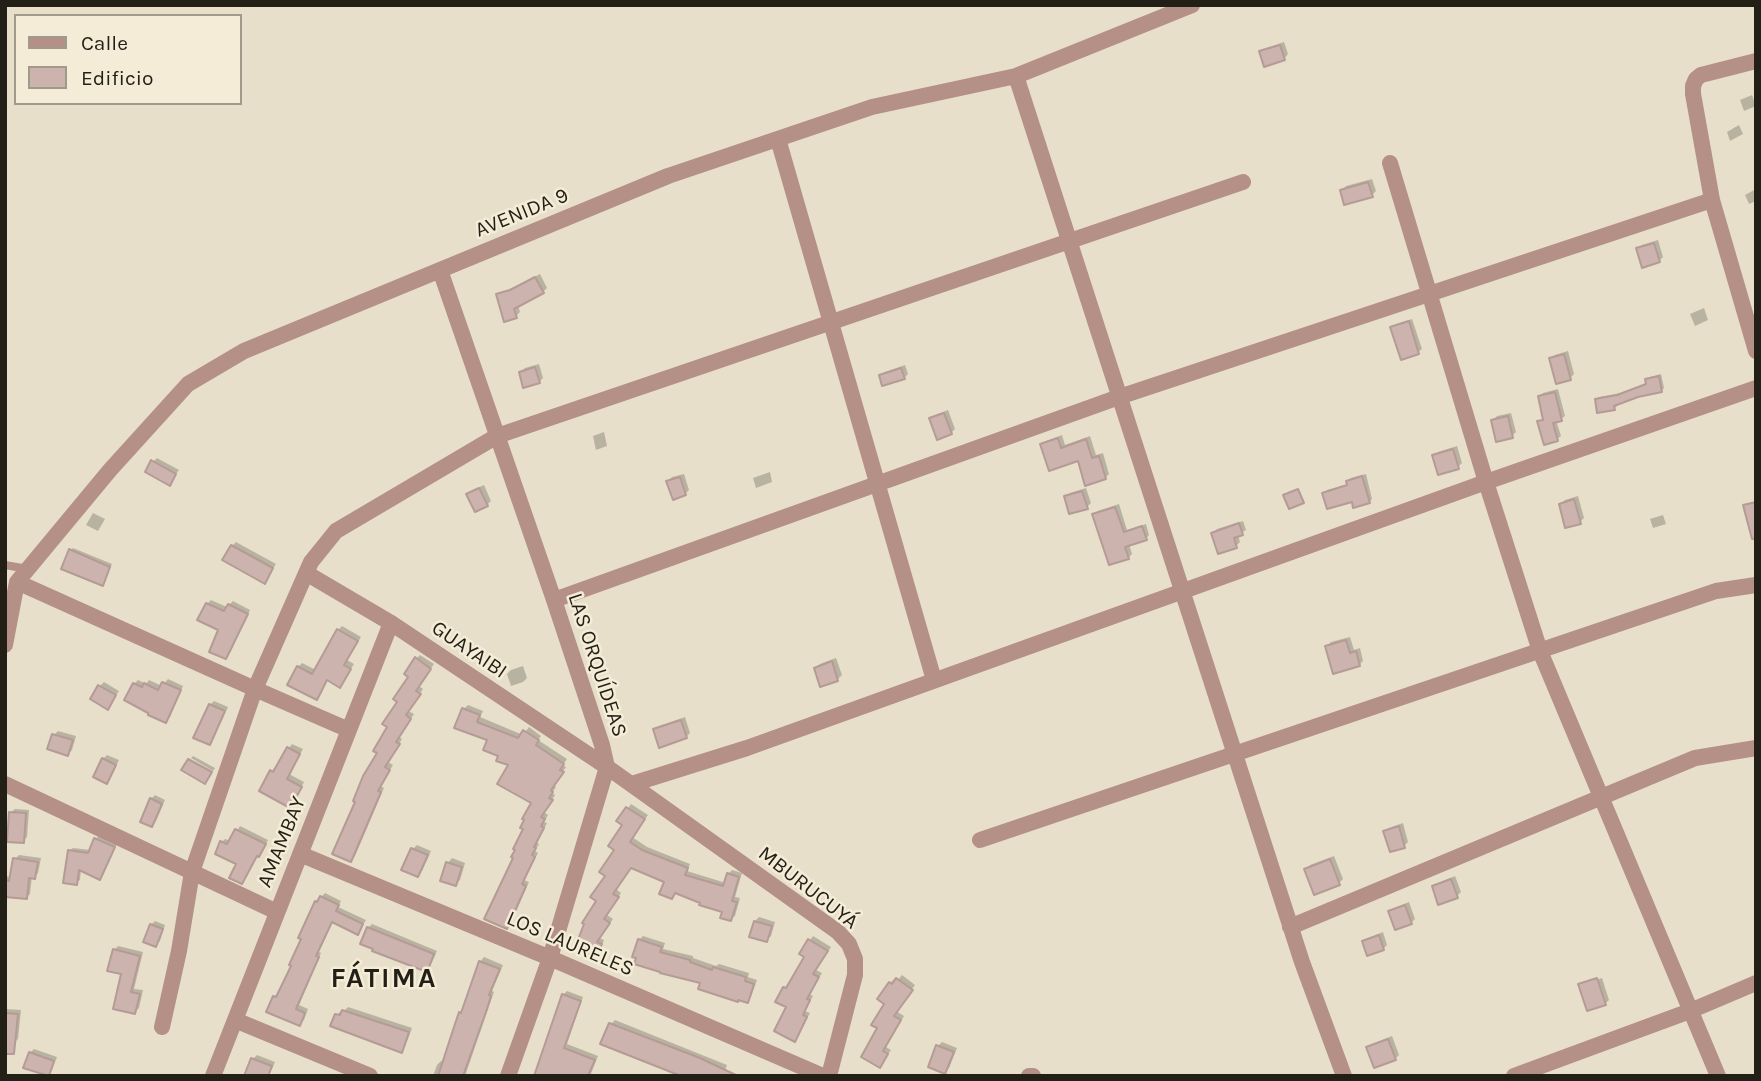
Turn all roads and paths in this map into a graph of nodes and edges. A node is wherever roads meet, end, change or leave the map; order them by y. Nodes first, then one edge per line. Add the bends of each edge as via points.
1 (1192, 5) edge
2 (1756, 61) edge
3 (1016, 76) junction
4 (778, 139) junction
5 (1390, 163) dead end
6 (1243, 182) dead end
7 (1712, 200) junction
8 (1069, 241) junction
9 (440, 270) junction
10 (1430, 294) junction
11 (831, 322) junction
12 (1756, 351) edge
13 (1756, 388) edge
14 (1119, 397) junction
15 (497, 436) junction
16 (1486, 482) junction
17 (877, 484) junction
18 (5, 565) edge
19 (28, 569) junction
20 (306, 573) junction
21 (17, 582) junction
22 (1756, 585) edge
23 (1182, 591) junction
24 (554, 600) junction
25 (391, 623) junction
26 (5, 645) edge
27 (1540, 651) junction
28 (934, 680) junction
29 (256, 690) junction
30 (349, 730) junction
31 (1756, 748) edge
32 (1234, 753) junction
33 (607, 767) junction
34 (5, 784) edge
35 (632, 784) junction
36 (1601, 797) junction
37 (980, 840) dead end
38 (300, 854) junction
39 (192, 872) junction
40 (277, 912) junction
41 (1290, 927) junction
42 (550, 958) junction
43 (1756, 983) edge
44 (1690, 1010) junction
45 (235, 1020) junction
46 (162, 1027) dead end
47 (213, 1076) edge
48 (370, 1076) edge
49 (508, 1076) edge
50 (823, 1076) edge
51 (829, 1076) edge
52 (1344, 1076) edge
53 (1514, 1076) edge
54 (1718, 1076) edge

1 - 3 street, AVENIDA 9
2 - 7 street via 1708,73 1693,86
3 - 4 street, AVENIDA 9 via 872,107
3 - 8 street
4 - 9 street, AVENIDA 9 via 668,176
4 - 11 street
5 - 10 street
6 - 8 street
7 - 10 street
7 - 12 street
8 - 11 street
8 - 14 street
9 - 15 street, LAS ORQUÍDEAS
9 - 19 street, AVENIDA 9 via 244,351 188,384
10 - 14 street
10 - 16 street
11 - 15 street
11 - 17 street
13 - 16 street
14 - 17 street
14 - 23 street
15 - 20 street via 336,531
15 - 24 street, LAS ORQUÍDEAS
16 - 23 street
16 - 27 street
17 - 24 street
17 - 28 street
18 - 19 lane
19 - 21 street, AVENIDA 9
20 - 25 street, GUAYAIBI
20 - 29 street
21 - 26 street, AVENIDA 9
21 - 29 street
22 - 27 street via 1716,591
23 - 28 street
23 - 32 street
24 - 33 street, LAS ORQUÍDEAS
25 - 30 street, AMAMBAY
25 - 33 street, GUAYAIBI
27 - 32 street
27 - 36 street
28 - 35 street
29 - 30 street
29 - 39 street
30 - 38 street, AMAMBAY
31 - 36 street via 1695,758
32 - 37 street
32 - 41 street
33 - 35 street, GUAYAIBI
33 - 42 street, LAS ORQUÍDEAS
34 - 39 street
35 - 51 street, MBURUCUYÁ via 849,944 855,975
36 - 41 street
36 - 44 street
38 - 40 street, AMAMBAY
38 - 42 street, LOS LAURELES
39 - 40 street
39 - 46 street
40 - 45 street, AMAMBAY
41 - 52 street
42 - 49 street, LAS ORQUÍDEAS
42 - 50 street, LOS LAURELES
43 - 44 street
44 - 53 street
44 - 54 street
45 - 47 street, AMAMBAY
45 - 48 street

